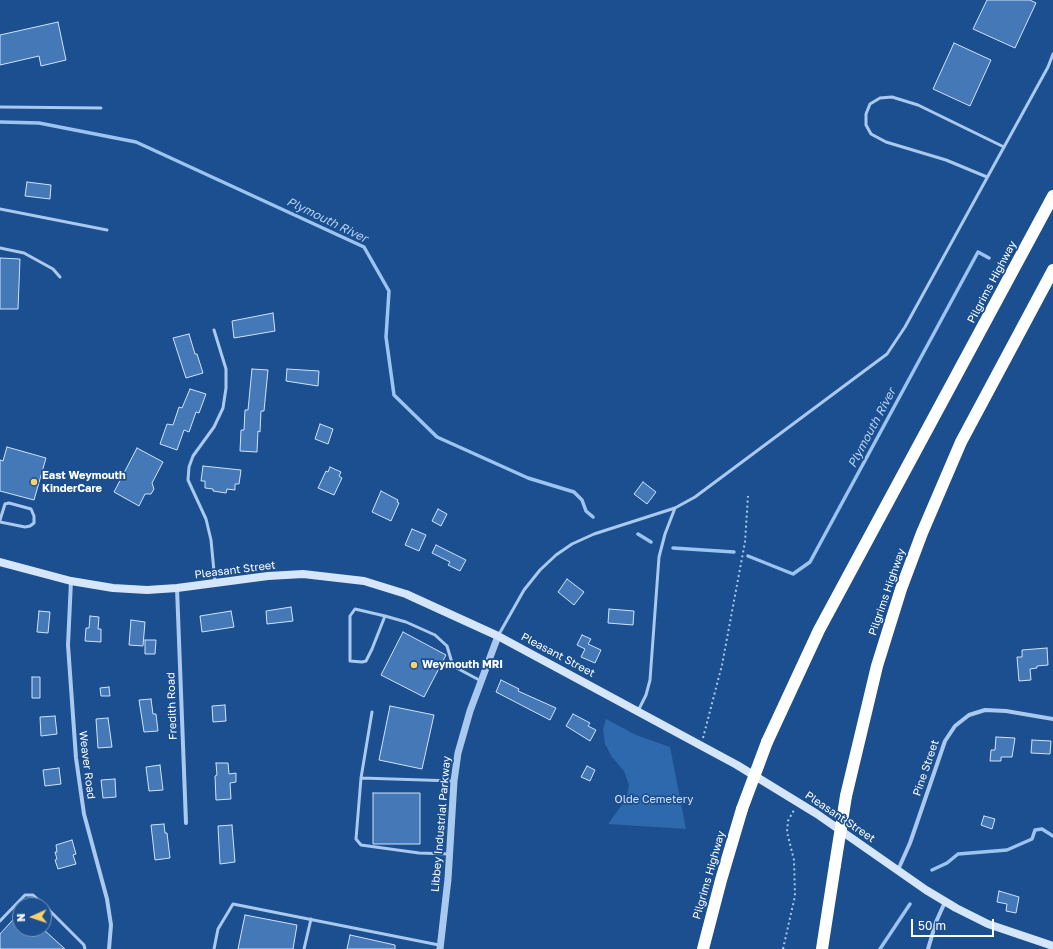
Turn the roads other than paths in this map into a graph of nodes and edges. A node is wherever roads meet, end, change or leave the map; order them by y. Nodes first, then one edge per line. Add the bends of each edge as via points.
1 (1053, 54) edge
2 (0, 107) edge
3 (101, 108) dead end
4 (1004, 147) junction
5 (988, 177) junction
6 (1053, 196) edge
7 (0, 210) edge
8 (107, 230) dead end
9 (0, 248) edge
10 (1053, 270) edge
11 (60, 277) dead end
12 (214, 330) dead end
13 (675, 508) junction
14 (0, 521) edge
15 (0, 562) edge
16 (71, 581) junction
17 (215, 584) junction
18 (177, 588) junction
19 (385, 616) junction
20 (498, 636) junction
21 (481, 681) junction
22 (638, 711) junction
23 (372, 712) dead end
24 (1053, 719) edge
25 (361, 778) junction
26 (454, 781) junction
27 (186, 823) dead end
28 (450, 854) junction
29 (898, 870) junction
30 (23, 897) edge
31 (35, 897) edge
32 (946, 902) junction
33 (12, 909) edge
34 (52, 913) edge
35 (311, 919) junction
36 (0, 921) edge
37 (1050, 946) edge
38 (441, 947) edge
39 (85, 949) edge
40 (109, 949) edge
41 (214, 949) edge
42 (304, 949) edge
43 (703, 949) edge
44 (822, 949) edge
45 (928, 949) edge

1 - 4 lane
2 - 3 lane
4 - 5 lane
4 - 5 lane via 918,105 892,97 880,98 870,104 866,114 866,125 871,134 886,142 946,160
5 - 13 lane via 905,327 887,354 694,497
6 - 43 highway, Pilgrims Highway, bridge via 848,575 802,666 767,742 742,809
7 - 8 lane
9 - 11 lane via 24,253 53,269
10 - 44 highway, Pilgrims Highway, bridge via 961,442 901,590 876,666 846,796
12 - 17 lane via 226,368 223,408 214,427 193,456 188,480 206,519 211,540
13 - 20 lane via 594,534 556,555 524,590
13 - 22 lane via 659,557 650,680
14 - 14 lane via 25,527 34,523 34,516 31,509 9,503 5,504
15 - 16 main road, Pleasant Street
16 - 18 main road, Pleasant Street via 129,589
16 - 40 street, Weaver Road via 68,645 76,758 84,814 107,899 111,925
17 - 18 main road, Pleasant Street
17 - 20 main road, Pleasant Street via 303,574 364,582 406,594
18 - 27 street, Fredith Road
19 - 19 lane via 353,610 350,616 350,661 366,660
19 - 21 lane via 436,635 447,646 453,666
20 - 21 street, Libbey Industrial Parkway
20 - 22 main road, Pleasant Street
21 - 26 street, Libbey Industrial Parkway via 458,753
22 - 29 main road, Pleasant Street via 799,802
23 - 25 lane
24 - 29 street, Pine Street via 985,710 969,716 955,726 945,741 910,843
25 - 26 lane
25 - 28 lane via 356,839 361,845 419,853
26 - 28 street, Libbey Industrial Parkway
28 - 38 street, Libbey Industrial Parkway
29 - 32 main road, Pleasant Street
30 - 31 lane
32 - 37 main road, Pleasant Street via 977,919
32 - 45 street via 936,922
33 - 36 lane
34 - 39 lane
35 - 38 lane
35 - 41 lane via 233,904 218,929
35 - 42 lane

